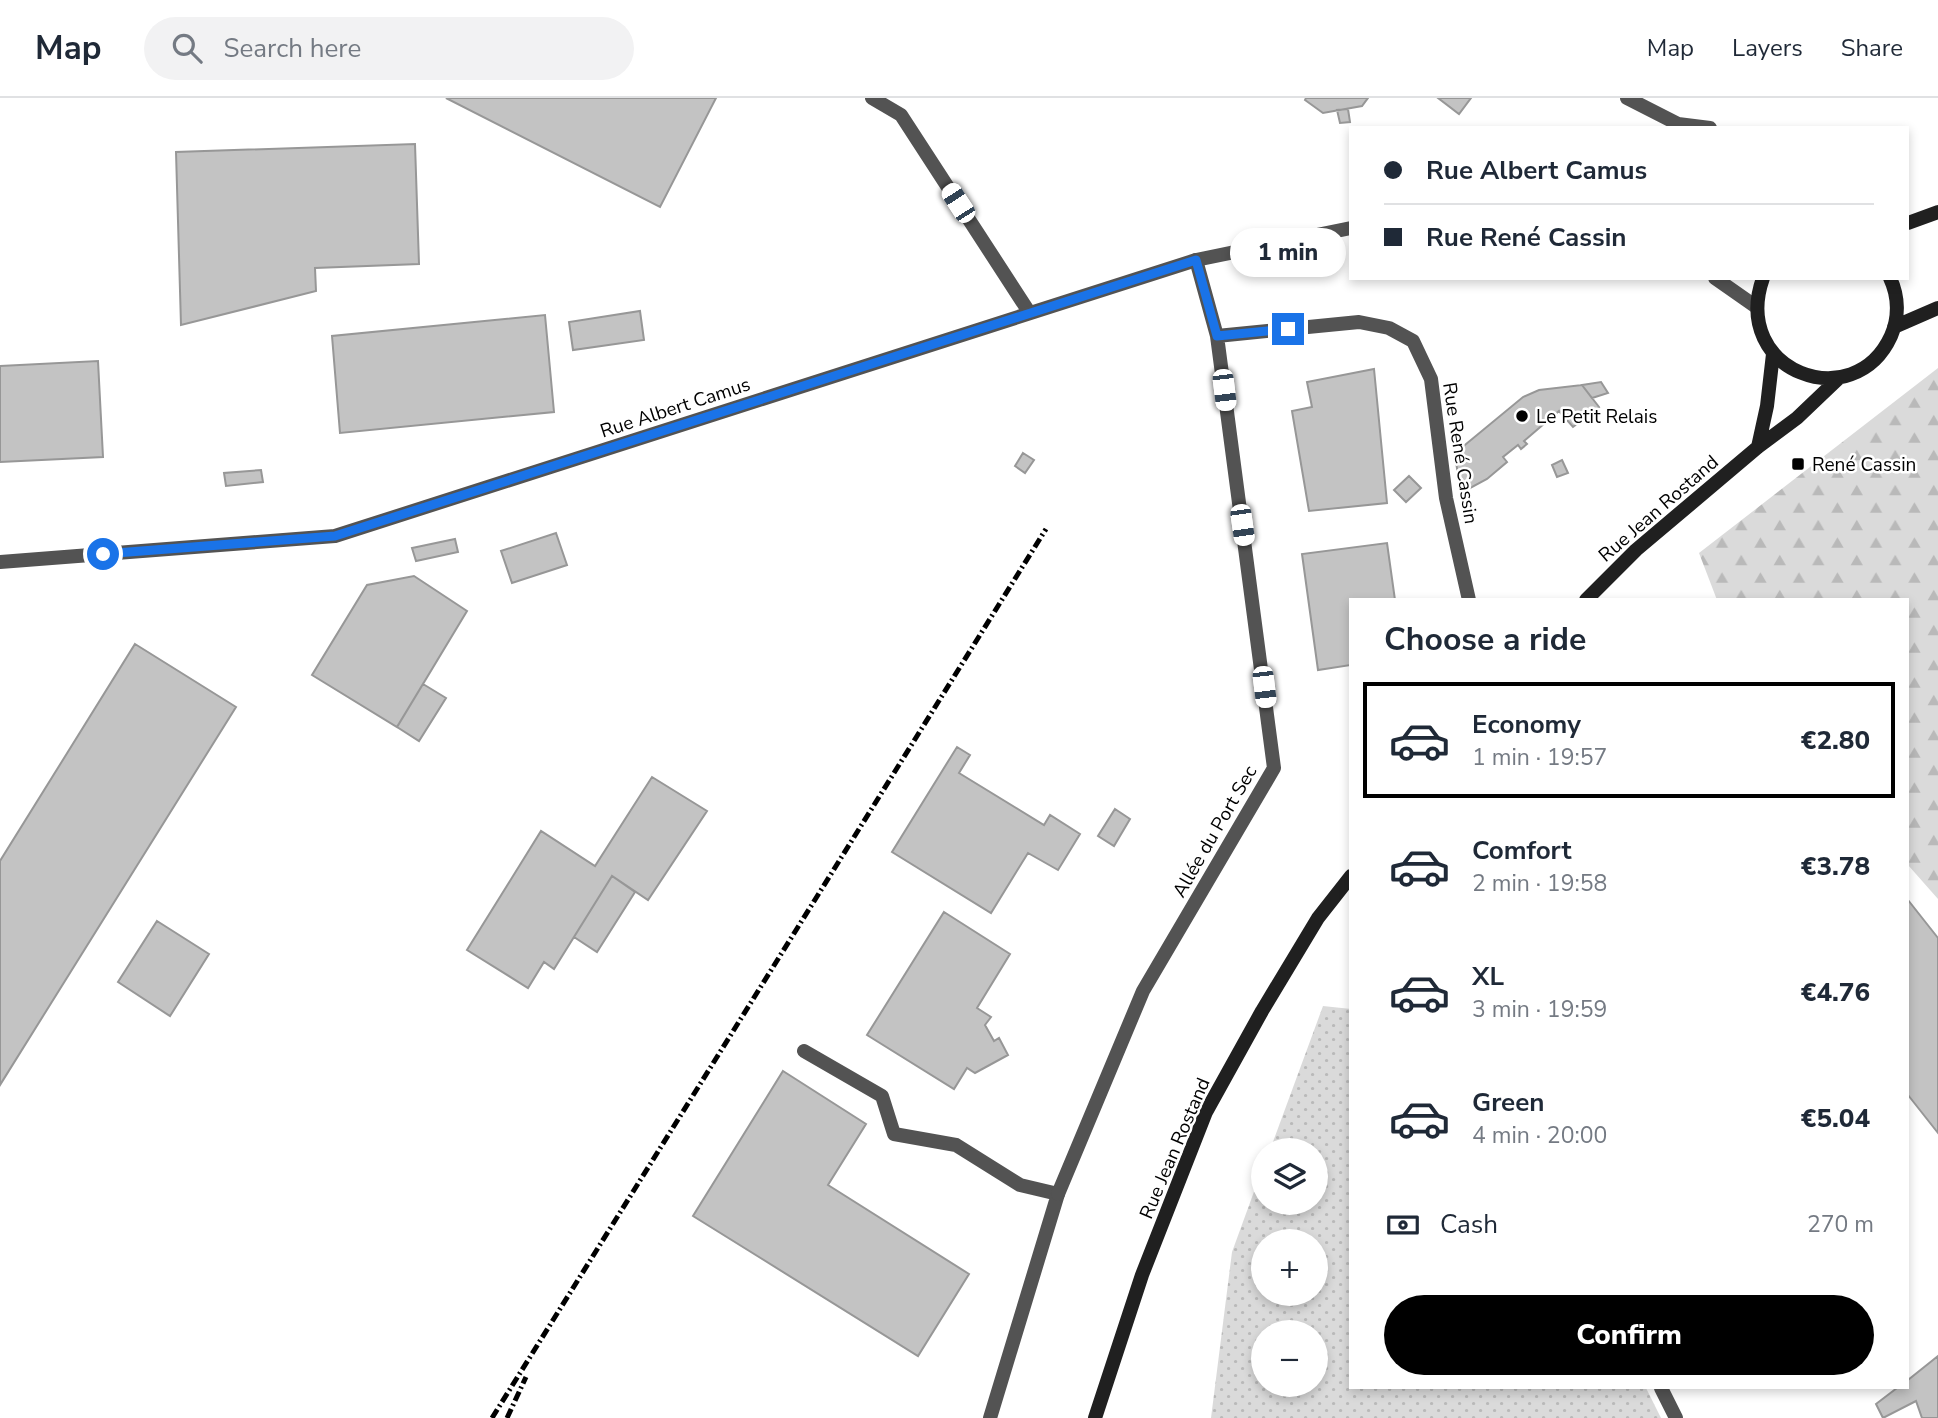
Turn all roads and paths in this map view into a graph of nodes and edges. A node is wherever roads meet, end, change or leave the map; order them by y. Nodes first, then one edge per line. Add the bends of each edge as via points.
1 (872, 98) edge
2 (1627, 98) edge
3 (1694, 126) edge
4 (1938, 212) edge
5 (1909, 223) edge
6 (1349, 228) edge
7 (1196, 260) junction
8 (1718, 280) edge
9 (1762, 280) edge
10 (1891, 280) edge
11 (1755, 306) junction
12 (1938, 308) edge
13 (1030, 313) junction
14 (1894, 327) junction
15 (1217, 336) junction
16 (1773, 354) junction
17 (1840, 377) junction
18 (1758, 447) junction
19 (0, 562) edge
20 (1469, 598) edge
21 (1588, 598) edge
22 (1348, 882) edge
23 (804, 1051) dead end
24 (1058, 1194) junction
25 (1662, 1389) edge
26 (990, 1418) edge
27 (1095, 1418) edge
28 (1676, 1418) edge

1 - 13 street via 901,115
2 - 3 street via 1678,124
4 - 5 main road
6 - 7 street, Rue Albert Camus
7 - 13 street, Rue Albert Camus
7 - 15 street
8 - 11 street
9 - 11 main road
10 - 14 main road via 1897,303
11 - 16 main road via 1758,326
12 - 14 main road
13 - 19 street, Rue Albert Camus via 335,536
14 - 17 main road via 1874,359
15 - 20 street, Rue René Cassin via 1359,321 1390,328 1413,341 1431,379 1446,498
15 - 24 street, Allée du Port Sec via 1274,768 1143,991
16 - 17 main road via 1802,374
16 - 18 main road
17 - 18 main road, Rue Jean Rostand
18 - 21 main road, Rue Jean Rostand via 1636,550
22 - 27 main road, Rue Jean Rostand via 1318,918 1206,1112 1142,1275
23 - 24 street via 882,1096 894,1134 956,1145 1020,1185
24 - 26 street, Allée du Port Sec
25 - 28 street

